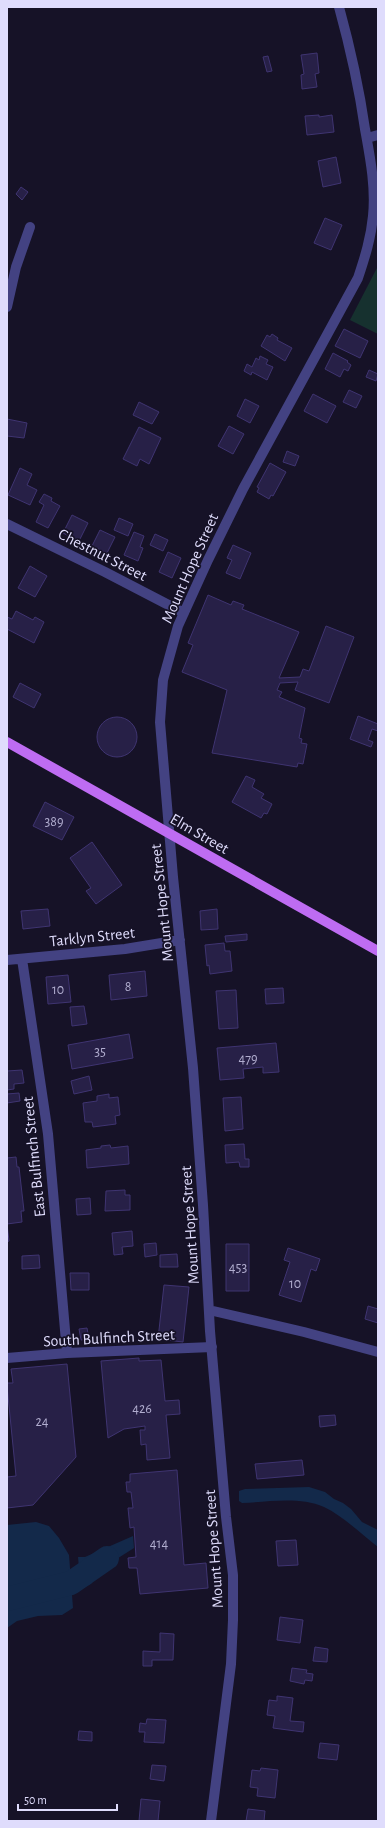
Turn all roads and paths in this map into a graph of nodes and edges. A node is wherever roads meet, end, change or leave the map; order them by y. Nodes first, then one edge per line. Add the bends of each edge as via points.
1 (339, 7) edge
2 (378, 135) edge
3 (367, 138) junction
4 (30, 227) dead end
5 (7, 307) edge
6 (7, 524) edge
7 (184, 613) junction
8 (7, 742) edge
9 (169, 833) junction
10 (180, 940) junction
11 (378, 951) edge
12 (22, 959) junction
13 (7, 960) edge
14 (209, 1310) junction
15 (212, 1347) junction
16 (378, 1352) edge
17 (67, 1353) junction
18 (7, 1358) edge
19 (211, 1821) edge

1 - 3 street, Mount Hope Street via 350,48
2 - 3 street
3 - 7 street, Mount Hope Street via 373,181 373,215 368,248 358,278 246,482
4 - 5 street via 16,267
6 - 7 street, Chestnut Street
7 - 9 street, Mount Hope Street via 178,626 164,680 160,722
8 - 9 main road, Elm Street
9 - 10 street, Mount Hope Street
9 - 11 main road, Elm Street
10 - 12 street, Tarklyn Street via 125,949
10 - 14 street, Mount Hope Street via 193,1068
12 - 13 street, Tarklyn Street
12 - 17 street, East Bulfinch Street via 48,1134
14 - 15 street, Mount Hope Street
14 - 16 street
15 - 17 street, South Bulfinch Street
15 - 19 street, Mount Hope Street via 233,1575 233,1620 231,1664
17 - 18 street, South Bulfinch Street

